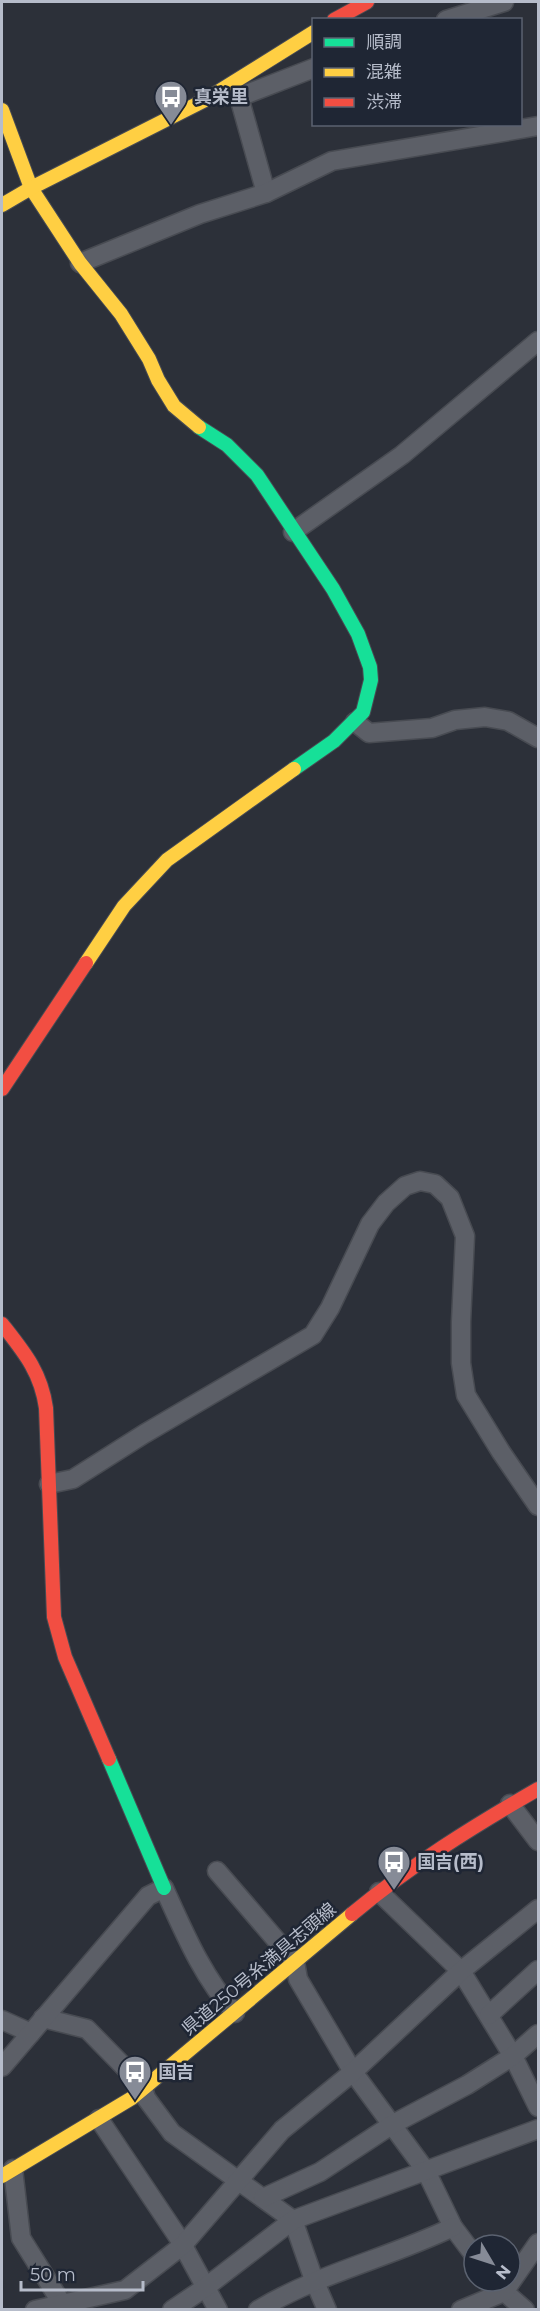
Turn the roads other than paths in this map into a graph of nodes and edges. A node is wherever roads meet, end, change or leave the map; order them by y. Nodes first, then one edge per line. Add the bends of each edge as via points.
1 (367, 2) edge
2 (504, 2) edge
3 (338, 18) edge
4 (453, 18) edge
5 (312, 33) edge
6 (312, 69) edge
7 (233, 92) junction
8 (2, 110) edge
9 (538, 126) edge
10 (31, 188) junction
11 (266, 193) junction
12 (2, 205) edge
13 (80, 263) junction
14 (538, 341) edge
15 (293, 532) junction
16 (355, 722) junction
17 (538, 738) edge
18 (2, 1089) edge
19 (2, 1324) edge
20 (49, 1484) junction
21 (538, 1506) edge
22 (538, 1789) edge
23 (510, 1804) junction
24 (538, 1841) edge
25 (217, 1871) dead end
26 (164, 1888) junction
27 (379, 1892) junction
28 (538, 1909) edge
29 (295, 1962) junction
30 (538, 1970) edge
31 (461, 1971) junction
32 (235, 2013) junction
33 (489, 2015) junction
34 (44, 2018) junction
35 (2, 2020) edge
36 (31, 2033) junction
37 (538, 2034) edge
38 (513, 2055) junction
39 (2, 2067) edge
40 (353, 2072) junction
41 (143, 2088) junction
42 (538, 2107) edge
43 (99, 2119) junction
44 (393, 2124) junction
45 (538, 2129) edge
46 (7, 2172) edge
47 (426, 2172) junction
48 (239, 2180) junction
49 (263, 2198) junction
50 (293, 2220) junction
51 (453, 2227) junction
52 (462, 2239) edge
53 (538, 2243) edge
54 (183, 2245) junction
55 (522, 2261) edge
56 (314, 2280) junction
57 (206, 2287) junction
58 (488, 2293) edge
59 (505, 2293) edge
60 (64, 2306) edge
61 (35, 2310) edge
62 (172, 2310) edge
63 (218, 2310) edge
64 (258, 2310) edge
65 (327, 2310) edge
66 (461, 2310) edge
67 (525, 2310) edge

1 - 3 street
2 - 4 street
5 - 7 street
6 - 7 street
7 - 10 street via 205,100
7 - 11 street
8 - 10 street
9 - 11 street via 332,160
10 - 12 street
10 - 13 street
11 - 13 street via 200,214
13 - 15 street via 121,314 174,406 243,460
14 - 15 street via 402,455
15 - 16 street via 333,589 366,652 370,667 368,698
16 - 17 street via 369,733 432,728 455,720 485,717 507,721
16 - 18 street via 167,860 124,906
19 - 20 street via 28,1357 43,1388
20 - 21 street via 73,1479 312,1335 330,1308 370,1224 405,1186 420,1181 435,1184 450,1198 465,1236 460,1323 466,1395
20 - 26 street via 54,1617 65,1657
22 - 23 street, 県道250号糸満具志頭線
23 - 24 street
23 - 27 street, 県道250号糸満具志頭線
25 - 29 street
26 - 32 street via 198,1961 221,1999
26 - 34 street via 148,1896
27 - 29 street, 県道250号糸満具志頭線
27 - 31 street
28 - 31 street
29 - 32 street, 県道250号糸満具志頭線
29 - 40 street via 298,1979
30 - 33 street
31 - 33 street
31 - 40 street
32 - 41 street, 県道250号糸満具志頭線
33 - 38 street
34 - 36 street
34 - 41 street via 87,2029
35 - 36 street
36 - 39 street
37 - 38 street
38 - 42 street
38 - 44 street via 467,2085
40 - 44 street
40 - 48 street via 282,2130
41 - 43 street, 県道250号糸満具志頭線
41 - 48 street via 172,2133
43 - 46 street, 県道250号糸満具志頭線
43 - 54 street
44 - 47 street
44 - 49 street via 320,2172
45 - 47 street
46 - 60 street via 21,2238
47 - 50 street
47 - 51 street
48 - 49 street
48 - 54 street
49 - 50 street
50 - 56 street
50 - 57 street
51 - 52 street
51 - 56 street
53 - 55 street
54 - 57 street
54 - 60 street via 125,2290
56 - 64 street
56 - 65 street
57 - 62 street
57 - 63 street
58 - 66 street
59 - 67 street
60 - 61 street

